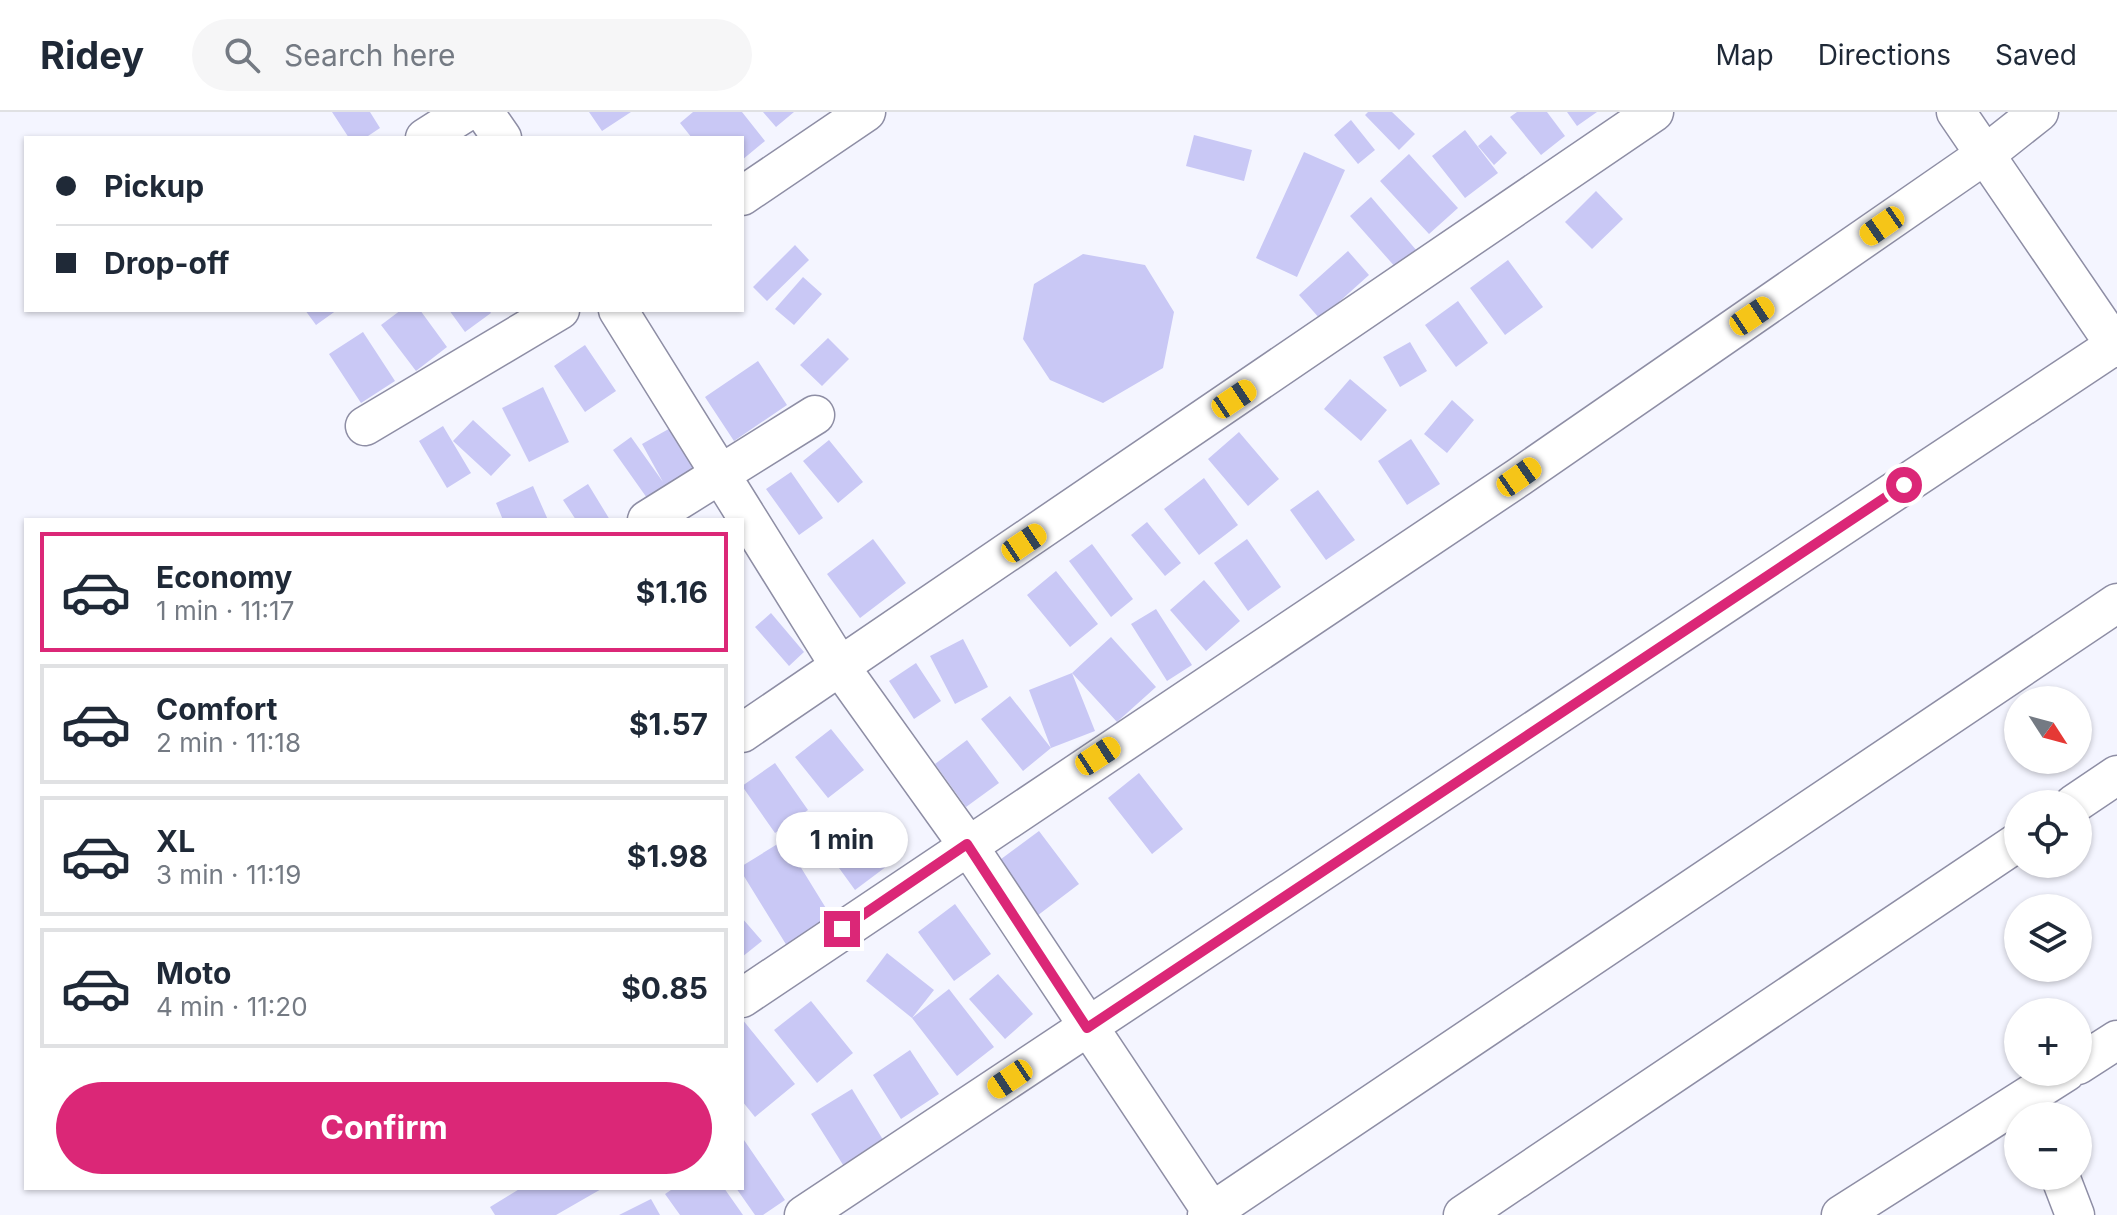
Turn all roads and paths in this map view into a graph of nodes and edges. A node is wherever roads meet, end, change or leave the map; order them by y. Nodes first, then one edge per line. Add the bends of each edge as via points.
1 (466, 112) edge
2 (484, 112) edge
3 (866, 112) edge
4 (1654, 112) edge
5 (1956, 112) edge
6 (2039, 112) edge
7 (428, 136) edge
8 (501, 136) edge
9 (1986, 154) junction
10 (744, 195) edge
11 (557, 312) edge
12 (619, 312) edge
13 (2116, 347) edge
14 (815, 415) dead end
15 (365, 426) dead end
16 (720, 473) junction
17 (650, 518) edge
18 (2117, 603) edge
19 (841, 668) junction
20 (744, 732) edge
21 (2117, 775) edge
22 (2092, 792) edge
23 (967, 844) junction
24 (2004, 851) edge
25 (744, 997) edge
26 (1087, 1028) junction
27 (2117, 1040) edge
28 (2092, 1056) edge
29 (2052, 1086) edge
30 (2037, 1102) edge
31 (2004, 1122) edge
32 (2065, 1190) edge
33 (1211, 1214) edge
34 (804, 1215) edge
35 (1463, 1215) edge
36 (1841, 1215) edge
37 (2075, 1215) edge

1 - 7 street
2 - 8 street
3 - 10 street
4 - 19 street
5 - 9 street
6 - 9 street
9 - 13 street
9 - 23 street via 1519,477
11 - 15 street
12 - 16 street
13 - 26 street
14 - 16 street
16 - 17 street
16 - 19 street
18 - 33 street
19 - 20 street
19 - 23 street
21 - 22 street
23 - 25 street
23 - 26 street
24 - 35 street
26 - 33 street
26 - 34 street
27 - 28 street
29 - 30 street
31 - 36 street
32 - 37 street

